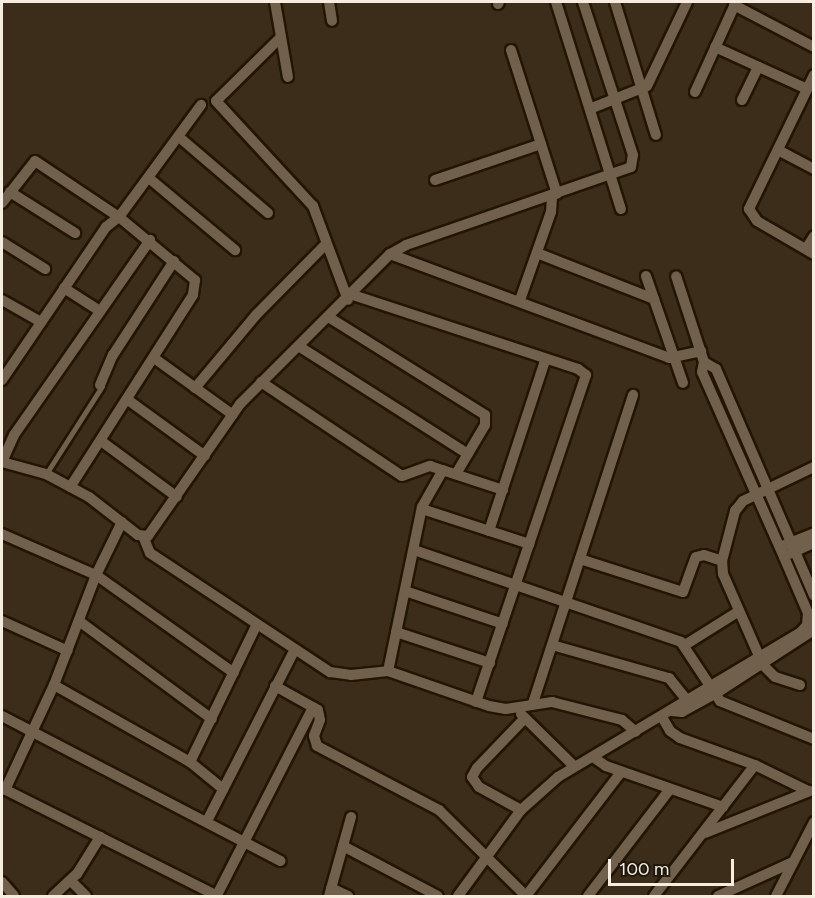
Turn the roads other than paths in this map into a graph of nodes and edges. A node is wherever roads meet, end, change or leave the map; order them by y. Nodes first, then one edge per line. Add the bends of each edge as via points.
1 (275, 2) edge
2 (328, 2) edge
3 (556, 2) edge
4 (583, 2) edge
5 (615, 2) edge
6 (687, 2) edge
7 (735, 3) edge
8 (332, 21) dead end
9 (281, 37) junction
10 (715, 47) junction
11 (813, 47) edge
12 (511, 50) dead end
13 (758, 67) junction
14 (813, 75) edge
15 (288, 77) dead end
16 (643, 89) junction
17 (695, 92) dead end
18 (805, 94) junction
19 (742, 100) dead end
20 (616, 101) junction
21 (201, 105) dead end
22 (813, 105) edge
23 (591, 108) junction
24 (656, 135) dead end
25 (179, 137) junction
26 (541, 144) junction
27 (778, 150) junction
28 (813, 169) edge
29 (611, 176) junction
30 (150, 179) junction
31 (435, 180) dead end
32 (10, 192) junction
33 (554, 195) junction
34 (2, 202) edge
35 (621, 209) dead end
36 (268, 213) dead end
37 (119, 217) junction
38 (75, 233) dead end
39 (813, 236) edge
40 (150, 240) junction
41 (2, 242) edge
42 (326, 244) junction
43 (235, 249) dead end
44 (810, 252) edge
45 (537, 253) junction
46 (390, 254) junction
47 (174, 261) junction
48 (45, 269) dead end
49 (646, 276) dead end
50 (676, 276) dead end
51 (64, 288) junction
52 (350, 297) junction
53 (654, 299) junction
54 (2, 300) edge
55 (519, 300) junction
56 (100, 311) junction
57 (330, 318) junction
58 (41, 322) junction
59 (300, 347) junction
60 (703, 356) junction
61 (154, 358) junction
62 (676, 359) junction
63 (545, 361) junction
64 (2, 380) edge
65 (261, 382) junction
66 (683, 383) dead end
67 (101, 386) joint
68 (195, 388) junction
69 (633, 395) dead end
70 (128, 400) junction
71 (233, 415) junction
72 (100, 441) junction
73 (468, 454) junction
74 (205, 456) junction
75 (2, 462) edge
76 (813, 467) edge
77 (443, 470) junction
78 (46, 474) junction
79 (456, 474) junction
80 (70, 487) junction
81 (768, 488) junction
82 (502, 490) junction
83 (754, 494) junction
84 (177, 497) junction
85 (422, 509) junction
86 (122, 522) junction
87 (489, 531) junction
88 (813, 533) edge
89 (2, 534) edge
90 (144, 536) junction
91 (813, 543) edge
92 (529, 544) junction
93 (794, 547) junction
94 (414, 550) junction
95 (782, 552) junction
96 (580, 559) junction
97 (722, 561) junction
98 (96, 575) junction
99 (516, 585) junction
100 (405, 591) junction
101 (813, 596) edge
102 (566, 602) junction
103 (739, 611) junction
104 (79, 621) junction
105 (4, 622) edge
106 (503, 624) junction
107 (256, 626) junction
108 (811, 628) edge
109 (396, 632) junction
110 (2, 634) edge
111 (552, 645) junction
112 (685, 645) junction
113 (68, 651) junction
114 (294, 651) junction
115 (761, 661) junction
116 (490, 663) junction
117 (388, 671) junction
118 (234, 673) junction
119 (54, 685) junction
120 (800, 685) dead end
121 (275, 686) junction
122 (712, 690) junction
123 (686, 699) junction
124 (476, 702) junction
125 (533, 703) junction
126 (313, 707) junction
127 (514, 707) junction
128 (667, 714) junction
129 (2, 716) edge
130 (525, 718) junction
131 (212, 719) junction
132 (34, 730) junction
133 (636, 732) junction
134 (813, 739) edge
135 (593, 757) junction
136 (190, 762) junction
137 (755, 765) junction
138 (574, 766) junction
139 (621, 772) junction
140 (3, 789) edge
141 (223, 789) junction
142 (670, 789) junction
143 (811, 791) edge
144 (723, 807) junction
145 (521, 810) junction
146 (351, 817) dead end
147 (207, 821) junction
148 (813, 822) edge
149 (702, 834) junction
150 (100, 837) junction
151 (244, 841) junction
152 (343, 846) junction
153 (485, 859) junction
154 (281, 861) dead end
155 (793, 862) junction
156 (71, 881) junction
157 (2, 882) edge
158 (330, 892) edge
159 (522, 895) edge
160 (217, 896) edge
161 (14, 897) edge
162 (53, 897) edge
163 (86, 897) edge
164 (348, 897) edge
165 (438, 897) edge
166 (458, 897) edge
167 (588, 897) edge
168 (654, 897) edge
169 (718, 897) edge
170 (776, 897) edge

1 - 9 street
2 - 8 street
3 - 23 street
4 - 20 street
5 - 16 street
6 - 16 street via 657,69
7 - 10 street
7 - 11 street
9 - 15 street
9 - 42 street via 216,101 310,201
10 - 13 street
10 - 17 street
12 - 26 street
13 - 18 street
13 - 19 street
14 - 18 street
16 - 20 street
16 - 24 street
18 - 22 street
18 - 27 street
20 - 23 street
20 - 29 street via 634,161 625,171
21 - 25 street
23 - 29 street
25 - 30 street
25 - 36 street
26 - 31 street
26 - 33 street
27 - 28 street
27 - 44 street via 750,214
29 - 33 street
29 - 35 street
30 - 37 street
30 - 43 street
32 - 34 street
32 - 37 street via 35,161
32 - 38 street
33 - 45 street
33 - 46 street via 406,244
37 - 40 street
37 - 51 street via 106,227
39 - 44 street
40 - 47 street
40 - 56 street
41 - 48 street
42 - 52 street
42 - 68 street via 256,315
45 - 53 street
45 - 55 street
46 - 52 street
46 - 55 street
47 - 61 street via 189,273 196,286
47 - 67 street via 113,355
49 - 53 street
50 - 60 street
51 - 56 street
51 - 58 street
52 - 57 street
52 - 63 street
53 - 62 street
54 - 58 street
55 - 62 street
56 - 75 street via 14,435
57 - 59 street
57 - 73 street via 481,412 487,420
58 - 64 street
59 - 65 street
59 - 73 street
60 - 62 street
60 - 81 street via 716,369
60 - 83 street via 702,372
61 - 68 street
61 - 70 street
62 - 66 street
63 - 82 street
63 - 92 street via 582,370 586,375
65 - 71 street
65 - 77 street via 402,476 422,466
67 - 78 lane
68 - 71 street
69 - 96 street
70 - 72 street
70 - 74 street
71 - 74 street
72 - 80 street
72 - 84 street
73 - 79 street
74 - 84 street
75 - 78 street
76 - 81 street
77 - 79 street
77 - 85 street
78 - 80 street
79 - 82 street
80 - 86 street
81 - 83 street
81 - 93 street
82 - 87 street
83 - 95 street
83 - 97 street via 735,512
84 - 90 street via 153,531
85 - 87 street
85 - 94 street
86 - 90 street
86 - 98 street
87 - 92 street
88 - 93 street
89 - 98 street
90 - 107 street via 150,553
91 - 93 street
92 - 99 street
93 - 95 street
93 - 101 street
94 - 99 street
94 - 100 street
95 - 108 street
96 - 97 street via 679,592 685,590 699,554
96 - 102 street
97 - 103 street via 723,574
98 - 104 street
98 - 118 street
99 - 102 street
99 - 106 street
100 - 106 street
100 - 109 street
102 - 111 street
102 - 112 street
103 - 112 street
103 - 115 street
104 - 113 street
104 - 131 street
105 - 110 street
105 - 113 street
106 - 116 street
107 - 114 street
107 - 118 street
108 - 115 street
109 - 116 street
109 - 117 street
111 - 123 street via 669,678
111 - 125 street
112 - 122 street
113 - 119 street
114 - 117 street via 340,675
114 - 121 street
115 - 120 street via 775,677
115 - 122 street
116 - 124 street
117 - 124 street
118 - 131 street
119 - 132 street
119 - 136 street
121 - 126 street
121 - 141 street
122 - 123 street
122 - 128 street via 682,712
122 - 134 street via 720,701
123 - 128 street
124 - 127 street via 498,709
125 - 127 street
125 - 133 street via 552,702 622,720
126 - 151 street
126 - 153 street via 321,716 314,736 317,746 439,810
127 - 130 street
128 - 133 street
128 - 137 street via 670,731 680,738
129 - 132 street
130 - 138 street
130 - 145 street via 472,777 479,787
131 - 136 street
132 - 140 street
132 - 147 street
133 - 135 street
135 - 138 street
135 - 139 street
136 - 141 street
137 - 143 street
137 - 144 street
138 - 145 street
139 - 142 street
139 - 159 street
140 - 150 street
141 - 147 street
142 - 144 street
142 - 167 street
143 - 149 street
144 - 149 street
145 - 153 street
146 - 152 street
147 - 151 street
148 - 155 street
149 - 168 street
150 - 156 street
150 - 160 street
151 - 154 street
151 - 160 street
152 - 158 street
152 - 165 street
153 - 159 street
153 - 166 street
155 - 169 street
155 - 170 street
156 - 162 street
156 - 163 street
157 - 161 street
158 - 164 street

